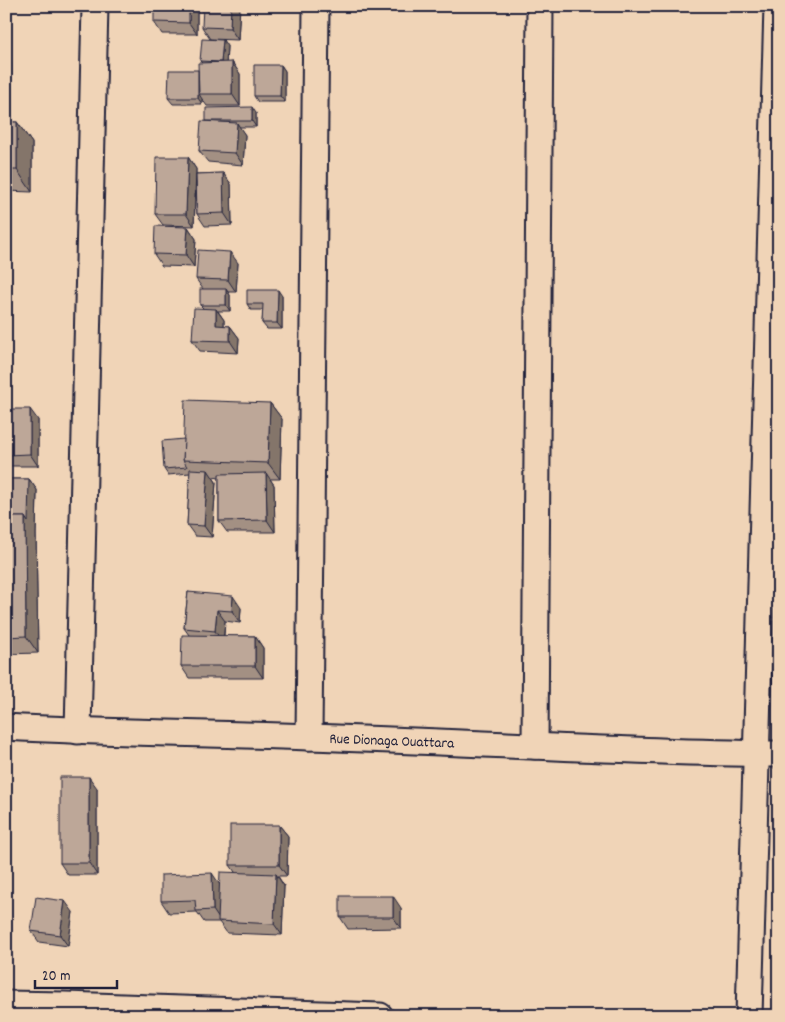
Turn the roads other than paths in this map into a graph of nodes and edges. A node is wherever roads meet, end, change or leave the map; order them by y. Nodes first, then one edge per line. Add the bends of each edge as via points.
1 (94, 6) edge
2 (316, 6) edge
3 (540, 6) edge
4 (777, 6) edge
5 (6, 727) edge
6 (78, 731) junction
7 (309, 737) junction
8 (534, 746) junction
9 (768, 754) edge
10 (6, 1004) edge
11 (65, 1010) edge
12 (380, 1016) edge
13 (749, 1016) edge

1 - 6 street
2 - 7 street
3 - 8 street
4 - 9 street
5 - 6 street, Rue Dionaga Ouattara
6 - 7 street, Rue Dionaga Ouattara
7 - 8 street, Rue Dionaga Ouattara
8 - 9 street, Rue Dionaga Ouattara
9 - 13 street
10 - 11 street
11 - 12 street

